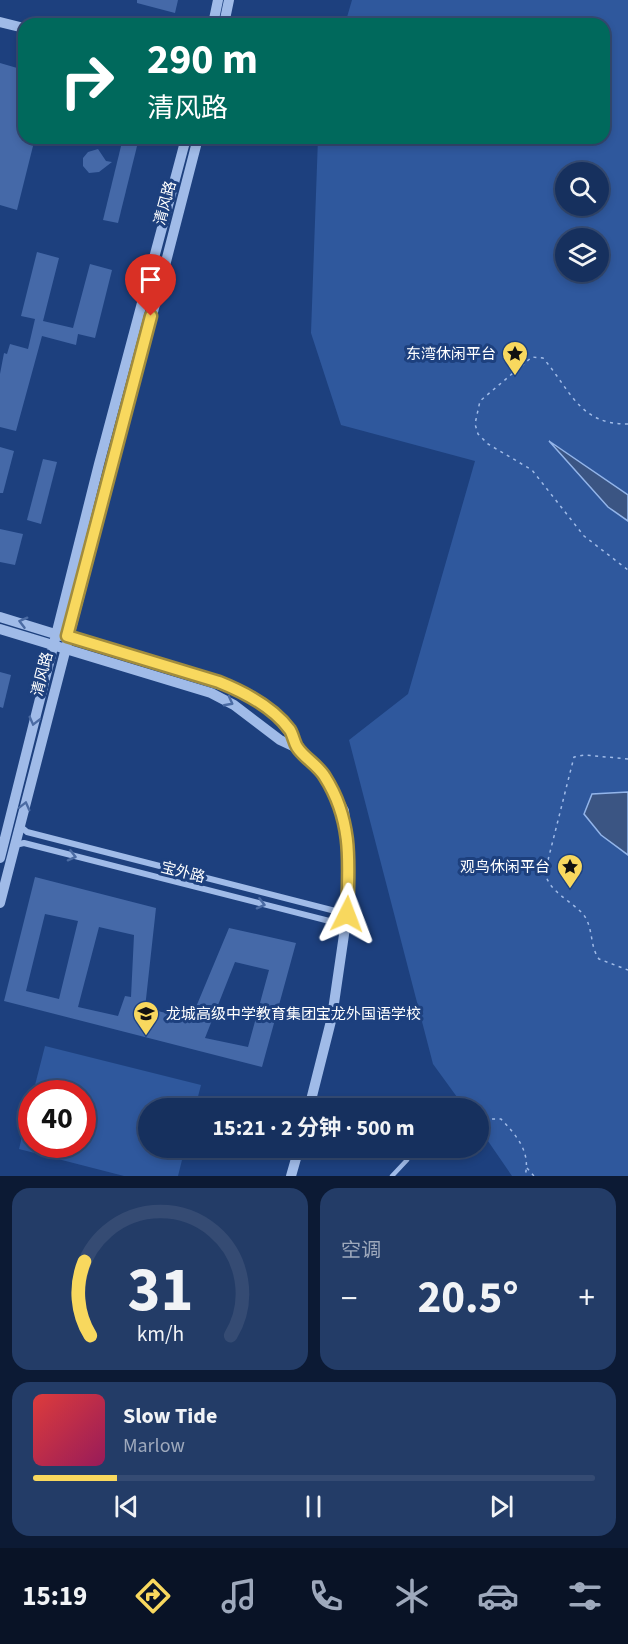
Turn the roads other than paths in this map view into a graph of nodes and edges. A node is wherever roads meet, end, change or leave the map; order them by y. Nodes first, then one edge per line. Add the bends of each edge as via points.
1 (218, 0) edge
2 (229, 0) edge
3 (214, 18) edge
4 (225, 18) edge
5 (0, 22) edge
6 (18, 26) edge
7 (184, 144) edge
8 (196, 144) edge
9 (0, 616) edge
10 (0, 629) edge
11 (62, 634) junction
12 (59, 646) junction
13 (297, 748) junction
14 (20, 826) junction
15 (15, 844) junction
16 (0, 858) edge
17 (0, 903) edge
18 (347, 914) junction
19 (345, 926) junction
20 (312, 1098) edge
21 (296, 1158) edge
22 (407, 1160) road end
23 (291, 1176) edge
24 (392, 1176) edge

1 - 3 street
2 - 4 street
5 - 6 street
7 - 11 street, 清风路
8 - 11 street, 清风路
11 -> 9 street
10 - 12 street
11 - 12 street, 清风路
11 - 13 street via 240,691 274,714 290,731
12 -> 13 street via 211,693
14 -> 12 street, 清风路
12 -> 16 street, 清风路
13 - 18 street via 324,774 344,811 350,859
14 - 15 street, 清风路
14 - 18 street, 宝外路 via 27,832
15 - 17 street, 清风路
15 -> 19 street, 宝外路 via 24,843
18 - 19 street
19 - 20 street via 332,1017
21 - 23 street
22 - 24 lane

